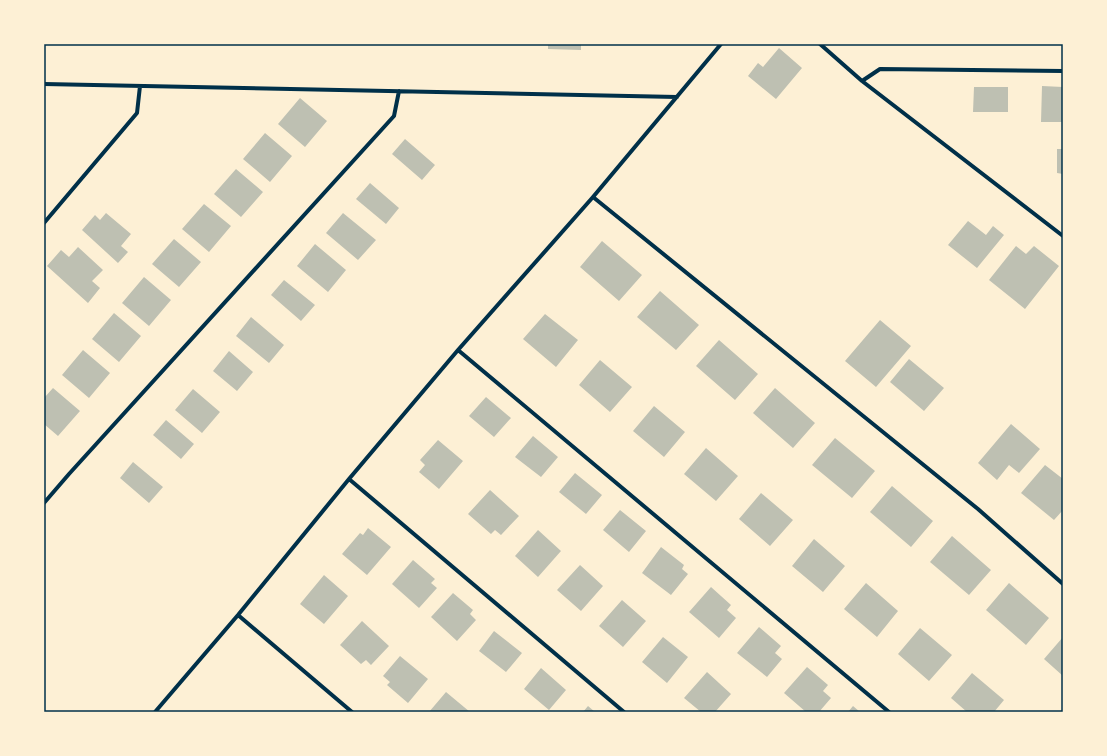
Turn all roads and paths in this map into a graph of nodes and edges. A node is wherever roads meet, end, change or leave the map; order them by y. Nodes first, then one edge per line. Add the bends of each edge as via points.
1 (721, 44) edge
2 (820, 44) edge
3 (1063, 71) edge
4 (862, 81) junction
5 (44, 84) edge
6 (140, 86) junction
7 (399, 91) junction
8 (677, 97) junction
9 (593, 197) junction
10 (44, 223) edge
11 (1063, 236) edge
12 (458, 350) junction
13 (349, 479) junction
14 (44, 503) edge
15 (1063, 584) edge
16 (238, 615) junction
17 (155, 712) edge
18 (352, 712) edge
19 (624, 712) edge
20 (889, 712) edge

1 - 8 street
2 - 4 street
3 - 4 street via 880,69
4 - 11 street
5 - 6 street
6 - 7 street
6 - 10 street via 137,113
7 - 8 street
7 - 14 street via 394,116
8 - 9 street
9 - 12 street
9 - 15 street via 978,509
12 - 13 street
12 - 20 street
13 - 16 street
13 - 19 street
16 - 17 street
16 - 18 street

